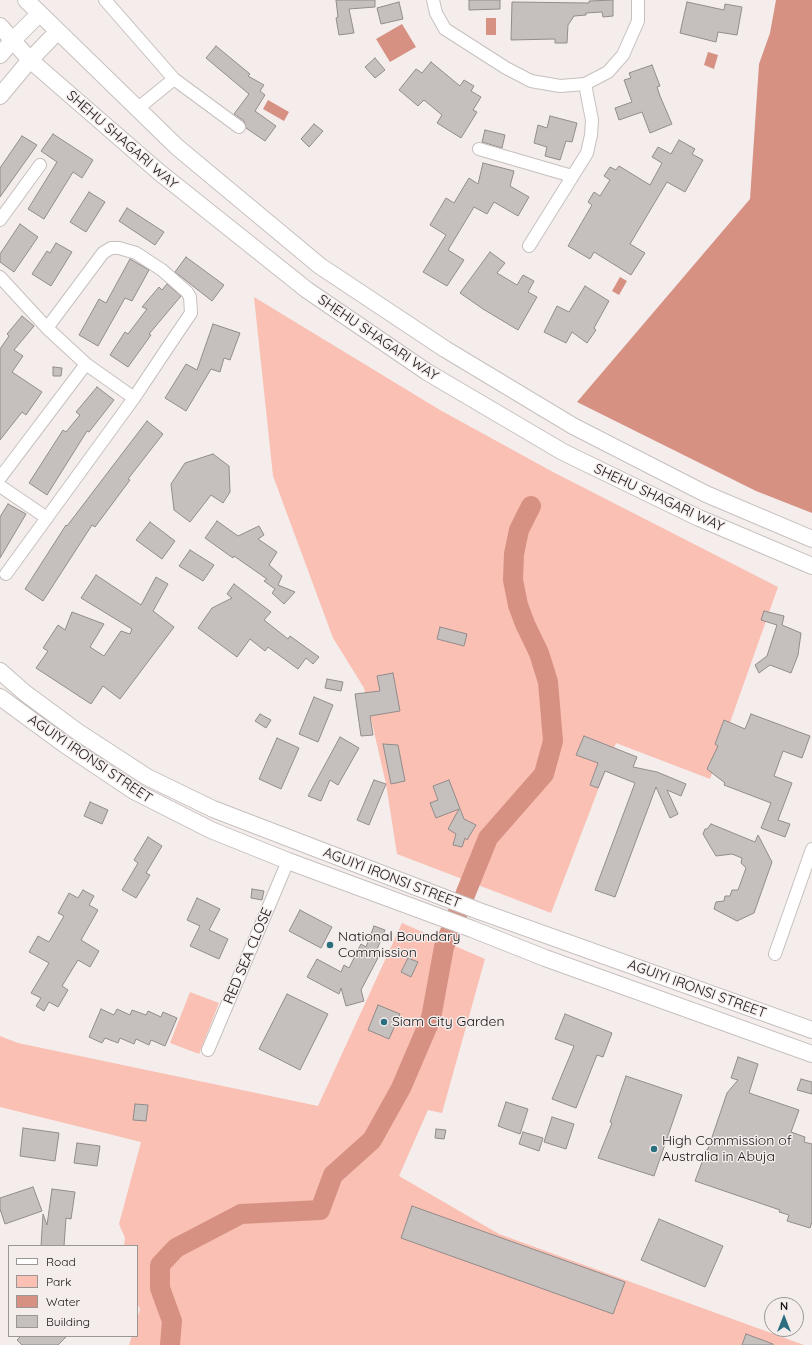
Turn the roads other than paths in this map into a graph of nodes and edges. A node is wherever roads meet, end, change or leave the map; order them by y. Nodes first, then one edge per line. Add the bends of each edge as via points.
1 (26, 0) edge
2 (105, 0) edge
3 (434, 0) edge
4 (638, 0) edge
5 (39, 14) junction
6 (0, 26) edge
7 (57, 32) junction
8 (13, 40) junction
9 (0, 55) edge
10 (30, 60) junction
11 (174, 79) junction
12 (585, 84) junction
13 (0, 96) edge
14 (137, 109) junction
15 (239, 127) dead end
16 (479, 148) dead end
17 (40, 165) dead end
18 (572, 176) junction
19 (0, 220) edge
20 (529, 246) dead end
21 (0, 277) edge
22 (47, 328) junction
23 (86, 364) junction
24 (134, 398) junction
25 (0, 478) edge
26 (0, 486) edge
27 (47, 518) junction
28 (812, 539) edge
29 (812, 566) edge
30 (6, 574) dead end
31 (0, 671) edge
32 (0, 697) edge
33 (812, 849) edge
34 (288, 862) junction
35 (775, 954) dead end
36 (812, 1030) edge
37 (208, 1050) dead end
38 (812, 1054) edge

1 - 5 main road, SHEHU SHAGARI WAY
2 - 11 street
3 - 12 street via 436,12 445,29 531,82 560,86
4 - 12 street via 638,21 623,55 608,72
5 - 7 main road, SHEHU SHAGARI WAY
5 - 8 main road
6 - 8 main road, SHEHU SHAGARI WAY
7 - 10 main road
7 - 14 main road, SHEHU SHAGARI WAY
8 - 9 main road
8 - 10 main road, SHEHU SHAGARI WAY
10 - 13 main road
10 - 29 main road, SHEHU SHAGARI WAY via 159,172 307,290 427,372 563,452 699,518
11 - 14 street
11 - 15 street
12 - 18 street via 592,120 591,135 587,153
14 - 28 main road, SHEHU SHAGARI WAY via 177,147 320,266 445,349 587,434 706,494
16 - 18 street
17 - 19 street
18 - 20 street
21 - 22 street
22 - 23 street
22 - 24 street via 103,254 111,248 136,253 162,270 187,292 190,297 191,313
23 - 24 street
23 - 25 street
24 - 27 street
26 - 27 street
27 - 30 street
31 - 36 main road, AGUIYI IRONSI STREET via 78,732 147,777 213,809 479,910
32 - 34 main road, AGUIYI IRONSI STREET via 134,791 211,830
33 - 35 street
34 - 37 street, RED SEA CLOSE
34 - 38 main road, AGUIYI IRONSI STREET via 544,958

